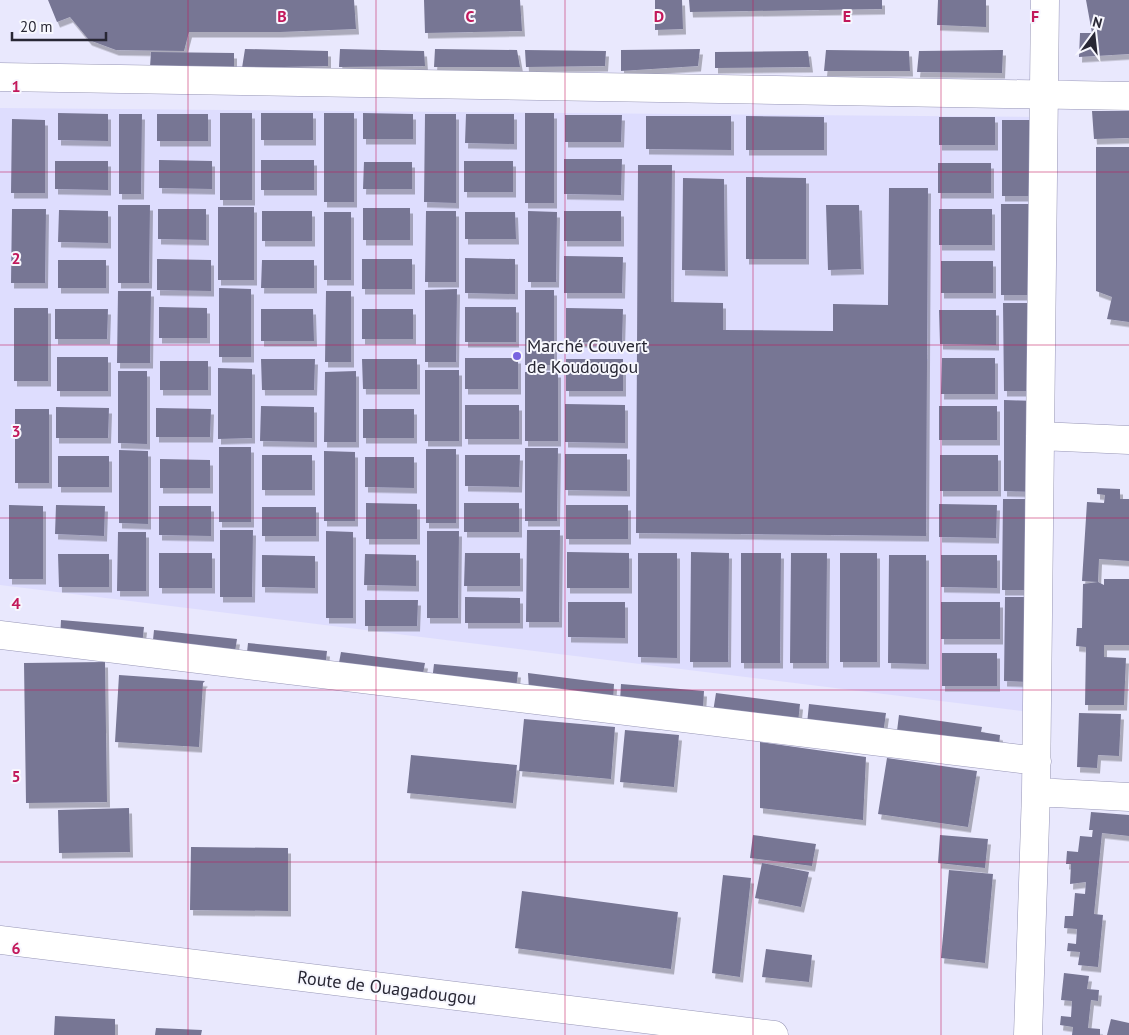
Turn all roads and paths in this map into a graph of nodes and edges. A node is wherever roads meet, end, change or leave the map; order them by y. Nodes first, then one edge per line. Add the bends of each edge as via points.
1 (1044, 0) edge
2 (0, 77) edge
3 (1044, 95) junction
4 (1129, 96) edge
5 (1040, 436) junction
6 (1129, 440) edge
7 (0, 635) edge
8 (1037, 761) junction
9 (1036, 792) junction
10 (1129, 797) edge
11 (0, 940) edge
12 (774, 1035) edge
13 (1028, 1035) edge

1 - 3 street
2 - 3 street
3 - 4 street
3 - 5 street
5 - 6 street
5 - 8 street
7 - 8 street
8 - 9 street
9 - 10 street
9 - 13 street
11 - 12 street, Route de Ouagadougou

